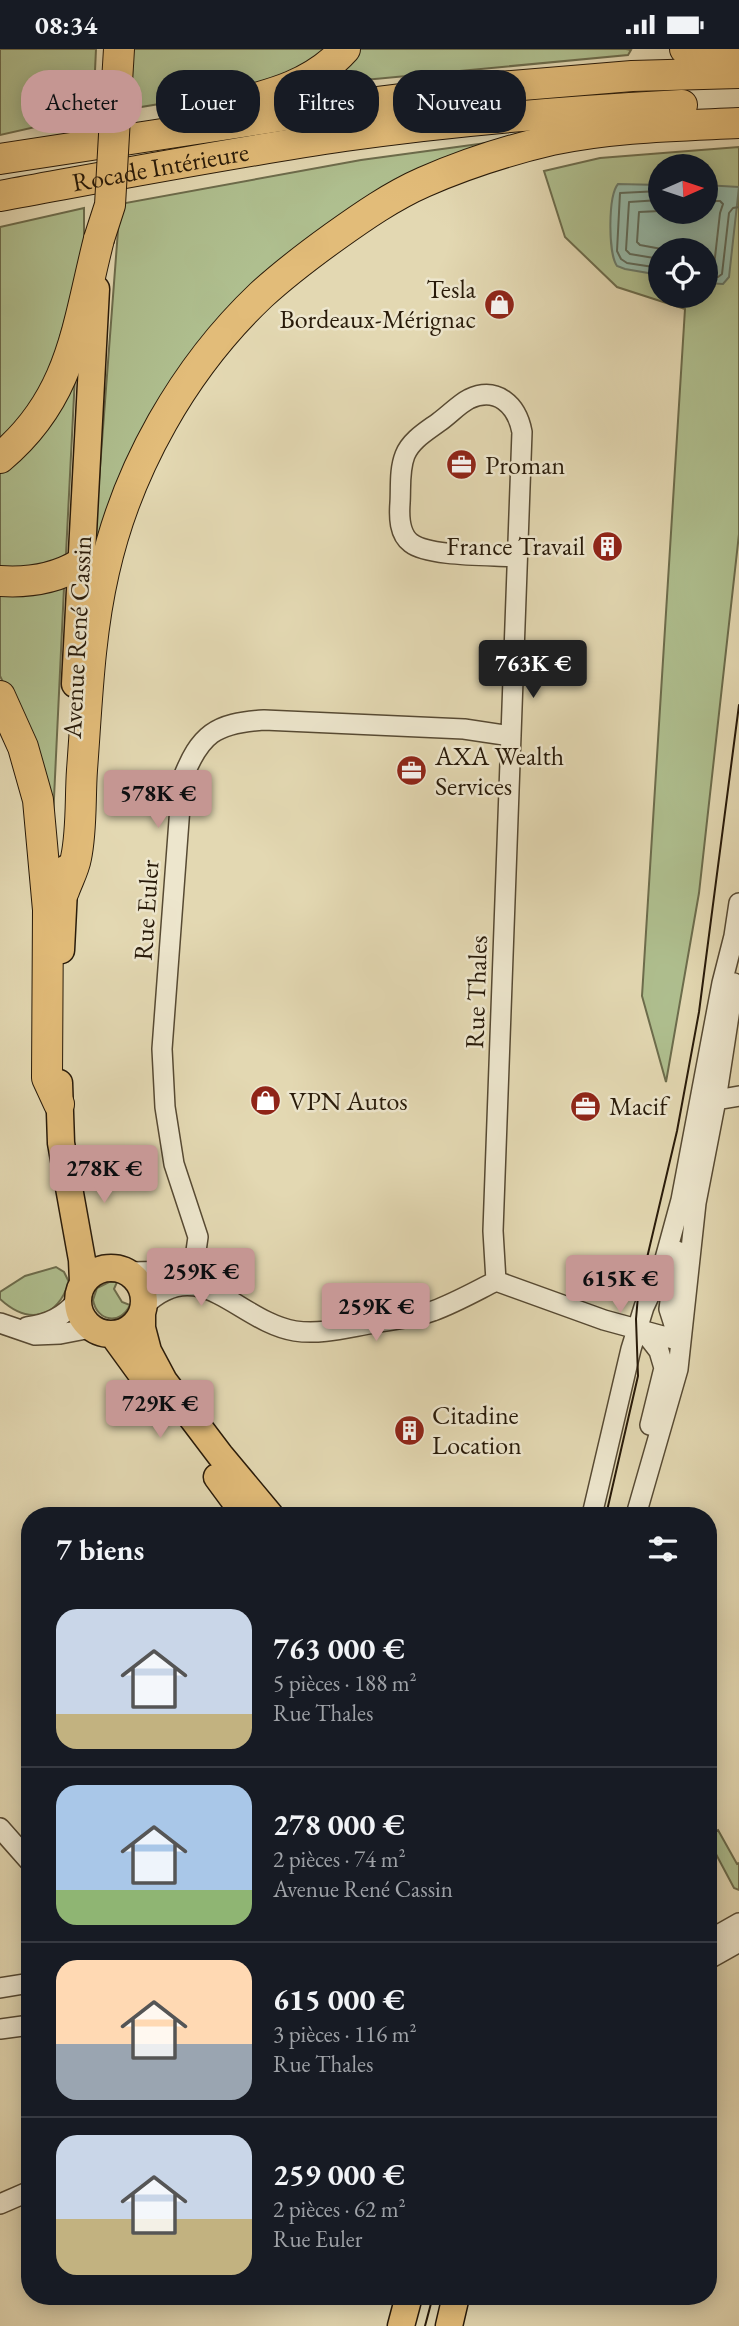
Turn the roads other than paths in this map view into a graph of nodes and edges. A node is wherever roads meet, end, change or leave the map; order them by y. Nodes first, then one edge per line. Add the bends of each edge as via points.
1 (108, 49) edge
2 (119, 49) edge
3 (345, 49) edge
4 (685, 49) edge
5 (739, 52) edge
6 (110, 70) edge
7 (115, 70) edge
8 (739, 73) edge
9 (739, 103) edge
10 (739, 123) edge
11 (111, 133) edge
12 (222, 155) junction
13 (14, 156) edge
14 (0, 197) edge
15 (0, 212) edge
16 (99, 239) junction
17 (0, 458) edge
18 (517, 557) junction
19 (80, 564) junction
20 (0, 581) edge
21 (0, 696) edge
22 (511, 736) junction
23 (64, 891) junction
24 (739, 903) edge
25 (734, 936) junction
26 (735, 1012) edge
27 (715, 1024) junction
28 (705, 1075) junction
29 (739, 1097) edge
30 (716, 1100) junction
31 (59, 1104) junction
32 (64, 1161) junction
33 (681, 1200) junction
34 (123, 1270) junction
35 (194, 1272) junction
36 (496, 1281) junction
37 (80, 1291) junction
38 (144, 1310) junction
39 (253, 1314) junction
40 (3, 1324) edge
41 (102, 1331) junction
42 (641, 1332) junction
43 (681, 1341) junction
44 (239, 1507) edge
45 (263, 1507) edge
46 (594, 1507) edge
47 (636, 1507) edge
48 (637, 1507) edge
49 (0, 1828) edge
50 (21, 1852) edge
51 (739, 1923) edge
52 (717, 1935) edge
53 (739, 1943) edge
54 (717, 1955) edge
55 (21, 1984) edge
56 (0, 1988) edge
57 (21, 2026) edge
58 (0, 2029) edge
59 (21, 2195) edge
60 (0, 2204) edge
61 (21, 2208) edge
62 (0, 2216) edge
63 (407, 2305) edge
64 (418, 2305) edge
65 (454, 2305) edge
66 (401, 2326) edge
67 (416, 2326) edge
68 (449, 2326) edge

1 - 6 main road
2 - 7 highway
3 - 13 highway via 319,73 289,89
4 - 5 highway
8 - 13 highway via 499,87
9 - 12 highway, Rocade Intérieure via 499,118
10 - 23 highway via 651,127 554,140 422,183 363,216 308,256 260,296 220,340 164,419 141,464 110,549 93,636 76,858
11 - 16 highway, bridge via 110,205
12 - 14 highway, Rocade Intérieure
12 - 15 highway
16 - 17 highway via 65,371 26,435
16 - 19 main road, Avenue René Cassin
18 - 18 street, Rue Thales via 522,432 511,405 486,394 468,400 413,442 402,468 399,523 410,542 430,551
18 - 22 street, Rue Thales
19 - 20 highway via 54,577
19 - 23 main road, Avenue René Cassin
21 - 31 highway via 23,747 38,800 48,910 47,1078
22 - 35 street, Rue Euler via 464,729 264,720 217,729 199,745 182,781 162,1049 174,1164 198,1237
22 - 36 street, Rue Thales via 493,1231
23 - 31 main road, Avenue René Cassin
24 - 25 street
25 - 26 street
25 - 27 street
26 - 27 street via 725,1013
26 - 30 street
27 - 28 street
28 - 30 street
28 - 33 street
29 - 30 street
30 - 43 street via 696,1203
31 - 32 main road, Avenue René Cassin
32 - 34 main road, Avenue René Cassin via 90,1233
32 - 37 main road, Avenue René Cassin via 82,1260
33 - 42 street via 663,1266 644,1307
33 - 43 street via 669,1310
34 - 35 street
34 - 37 main road via 98,1270
34 - 38 main road via 142,1287
35 - 39 street via 222,1284
36 - 39 street via 421,1314 329,1331 295,1331
36 - 42 street
37 - 40 street via 69,1310 52,1321 24,1327
37 - 41 main road via 79,1311
38 - 39 street via 162,1291 194,1285
38 - 41 main road via 131,1329
38 - 45 main road via 142,1328 148,1351 164,1381
40 - 41 street via 36,1335
41 - 44 main road
42 - 43 street
42 - 46 street
42 - 47 street via 659,1351 664,1367
43 - 48 street via 672,1391
49 - 50 street
51 - 52 street
53 - 54 street
55 - 56 street
57 - 58 street
59 - 60 street
61 - 62 street
63 - 66 main road
64 - 67 main road
65 - 68 main road

